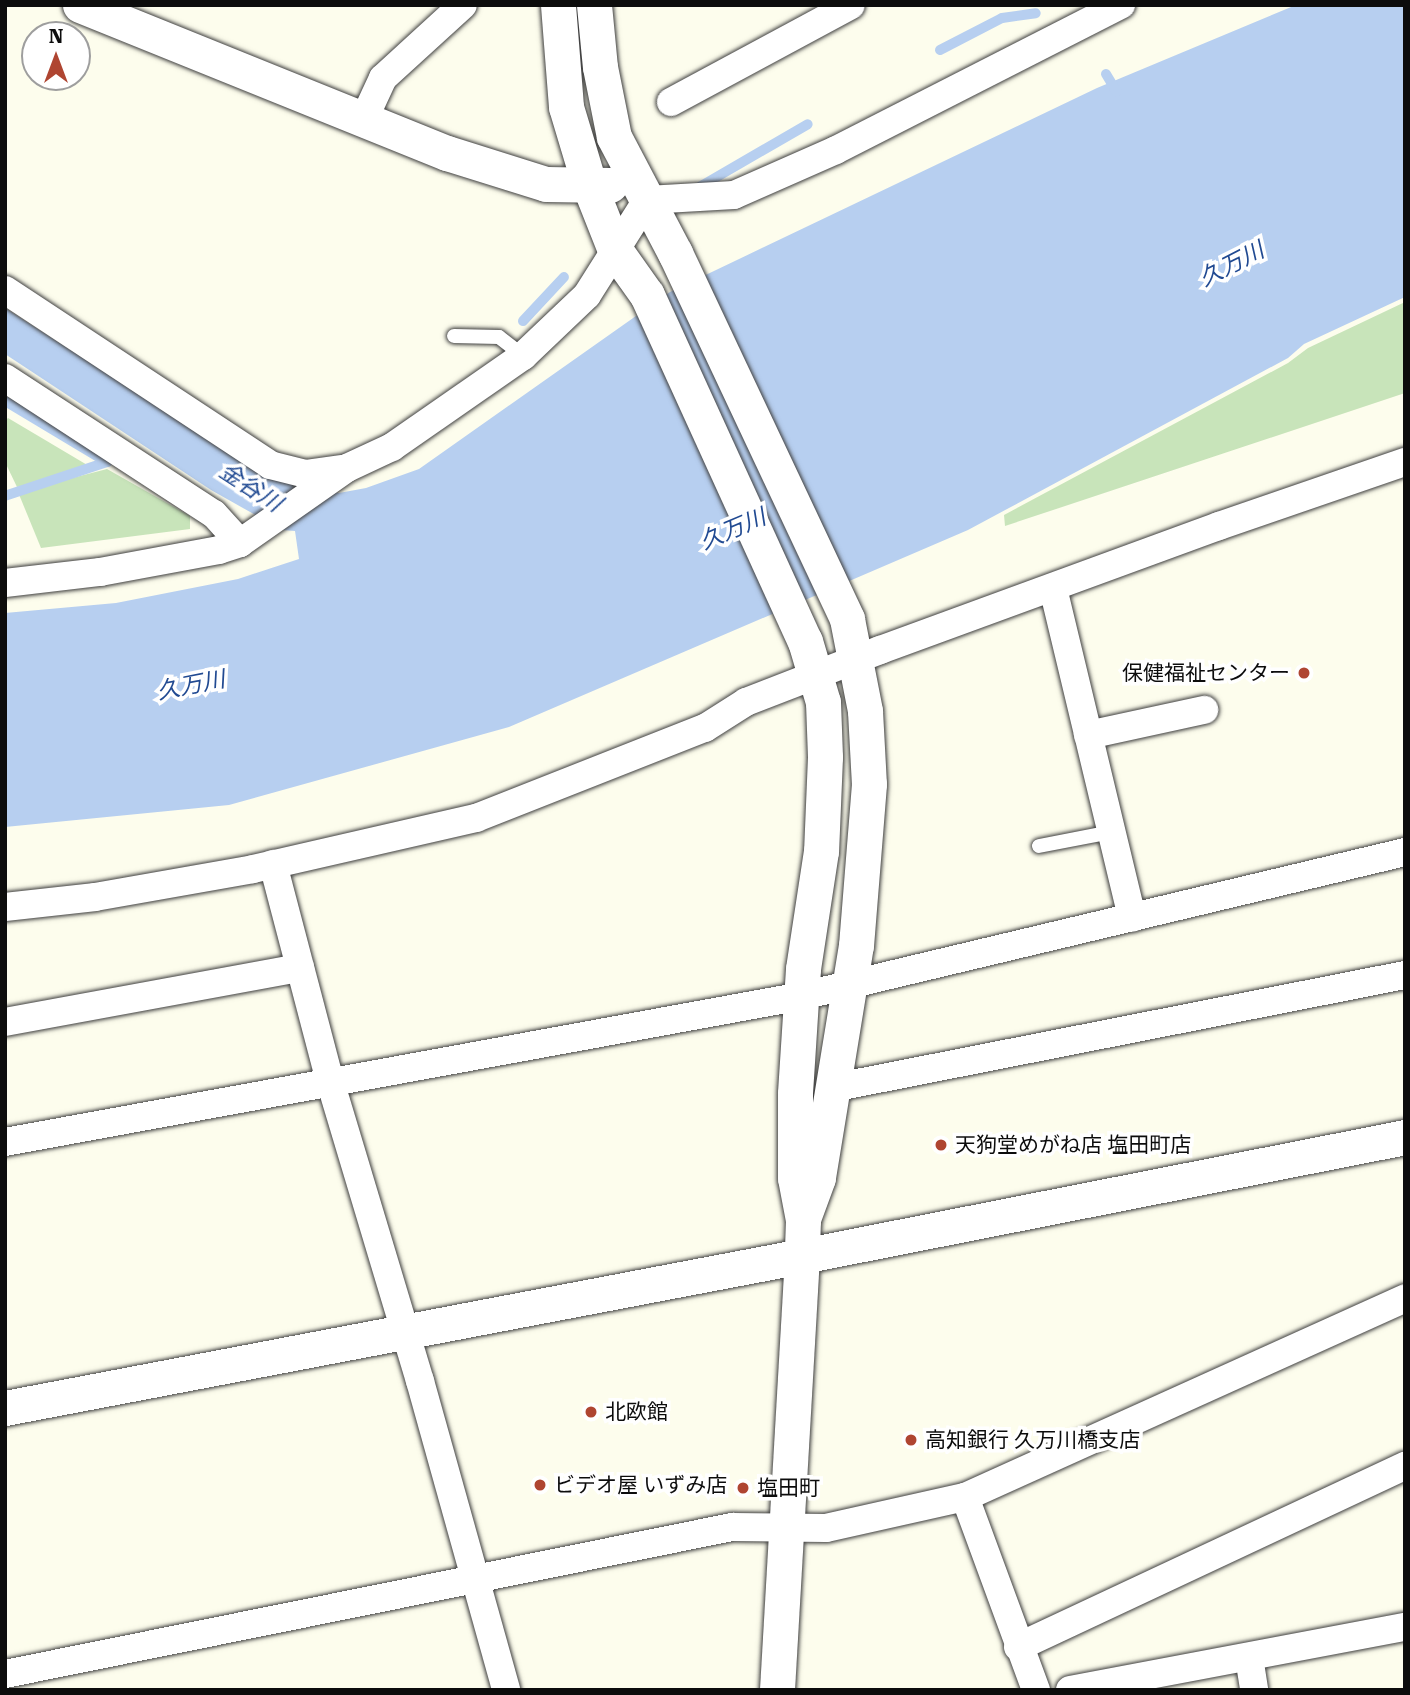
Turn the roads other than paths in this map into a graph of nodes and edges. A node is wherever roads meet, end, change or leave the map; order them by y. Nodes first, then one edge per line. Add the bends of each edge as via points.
1 (80, 5) edge
2 (463, 5) edge
3 (558, 5) edge
4 (594, 5) edge
5 (851, 5) edge
6 (1121, 5) edge
7 (671, 102) dead end
8 (364, 119) junction
9 (590, 187) junction
10 (642, 191) junction
11 (615, 250) junction
12 (5, 290) edge
13 (454, 337) dead end
14 (523, 356) junction
15 (5, 378) edge
16 (1405, 462) edge
17 (347, 468) junction
18 (248, 538) junction
19 (5, 583) edge
20 (1053, 588) junction
21 (855, 660) junction
22 (817, 675) junction
23 (1204, 710) dead end
24 (1088, 735) junction
25 (1111, 832) junction
26 (1039, 846) dead end
27 (1405, 852) edge
28 (273, 864) junction
29 (5, 907) edge
30 (1132, 918) junction
31 (300, 968) junction
32 (1405, 975) edge
33 (849, 985) junction
34 (802, 996) junction
35 (5, 1022) edge
36 (330, 1081) junction
37 (832, 1088) junction
38 (1405, 1137) edge
39 (5, 1142) edge
40 (803, 1220) junction
41 (802, 1256) junction
42 (1405, 1298) edge
43 (405, 1329) junction
44 (5, 1408) edge
45 (1405, 1466) edge
46 (965, 1497) junction
47 (786, 1527) junction
48 (473, 1580) junction
49 (1405, 1627) edge
50 (1018, 1647) junction
51 (1249, 1657) junction
52 (5, 1674) edge
53 (506, 1690) edge
54 (777, 1690) edge
55 (1037, 1690) edge
56 (1070, 1690) edge
57 (1254, 1690) edge

1 - 8 street
2 - 8 street via 383,78
3 - 9 street via 566,107
4 - 10 street via 614,137
5 - 7 street
6 - 10 street via 836,150 734,195
8 - 9 street via 522,177
9 - 10 street
9 - 11 street
10 - 11 street
10 - 21 street via 845,616
11 - 14 street via 587,295
11 - 22 street via 647,295
12 - 17 street via 270,465 305,474
13 - 14 lane via 499,337
14 - 17 street via 392,447
15 - 18 street
16 - 20 street
17 - 18 street
18 - 19 street via 219,550 100,572
20 - 21 street
20 - 24 street
21 - 22 street
21 - 33 street via 865,711 869,784
22 - 28 street via 746,702 705,727 476,818
22 - 34 street via 824,723 821,838
23 - 24 street
24 - 25 street
25 - 26 lane
25 - 30 street
27 - 30 street
28 - 29 street via 95,897
28 - 31 street
30 - 33 street
31 - 35 street
31 - 36 street
32 - 37 street
33 - 34 street
33 - 37 street
34 - 36 street
34 - 40 street via 795,1178
36 - 39 street
36 - 43 street
37 - 40 street via 818,1178
38 - 41 street
40 - 41 street
41 - 43 street
41 - 47 street
42 - 46 street
43 - 44 street
43 - 48 street
45 - 50 street
46 - 47 street via 826,1528
46 - 50 street
47 - 48 street via 732,1527
47 - 54 street
48 - 52 street
48 - 53 street
49 - 51 street
50 - 55 street
51 - 56 street
51 - 57 street

